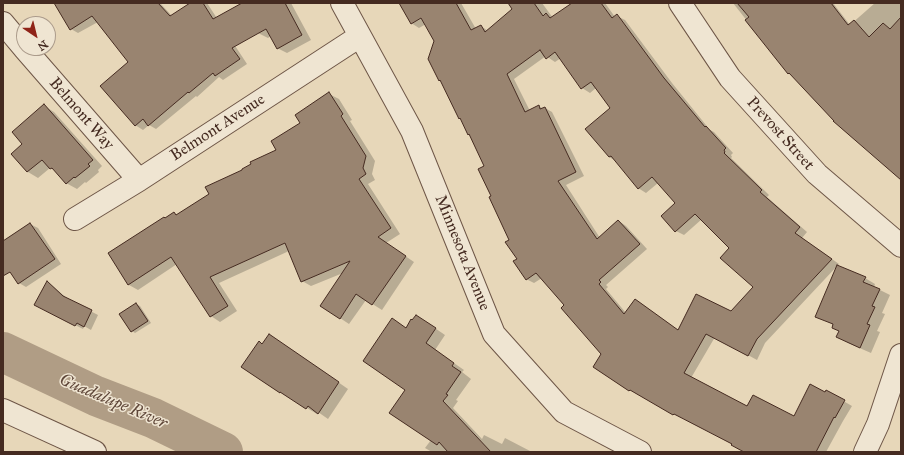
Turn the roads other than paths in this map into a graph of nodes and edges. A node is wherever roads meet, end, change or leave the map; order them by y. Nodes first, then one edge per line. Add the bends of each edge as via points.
1 (342, 3) edge
2 (680, 3) edge
3 (3, 23) edge
4 (360, 36) junction
5 (16, 38) edge
6 (31, 56) edge
7 (139, 180) junction
8 (76, 219) dead end
9 (901, 246) edge
10 (901, 355) edge
11 (3, 410) edge
12 (96, 452) edge
13 (640, 452) edge
14 (865, 452) edge

1 - 4 street, Minnesota Avenue
2 - 9 street, Prevost Street via 730,78 817,174
3 - 5 street, Belmont Way
4 - 7 street, Belmont Avenue
4 - 13 street, Minnesota Avenue via 412,131 494,334 564,412
6 - 7 street, Belmont Way
7 - 8 street, Belmont Avenue
10 - 14 street via 878,424
11 - 12 street

